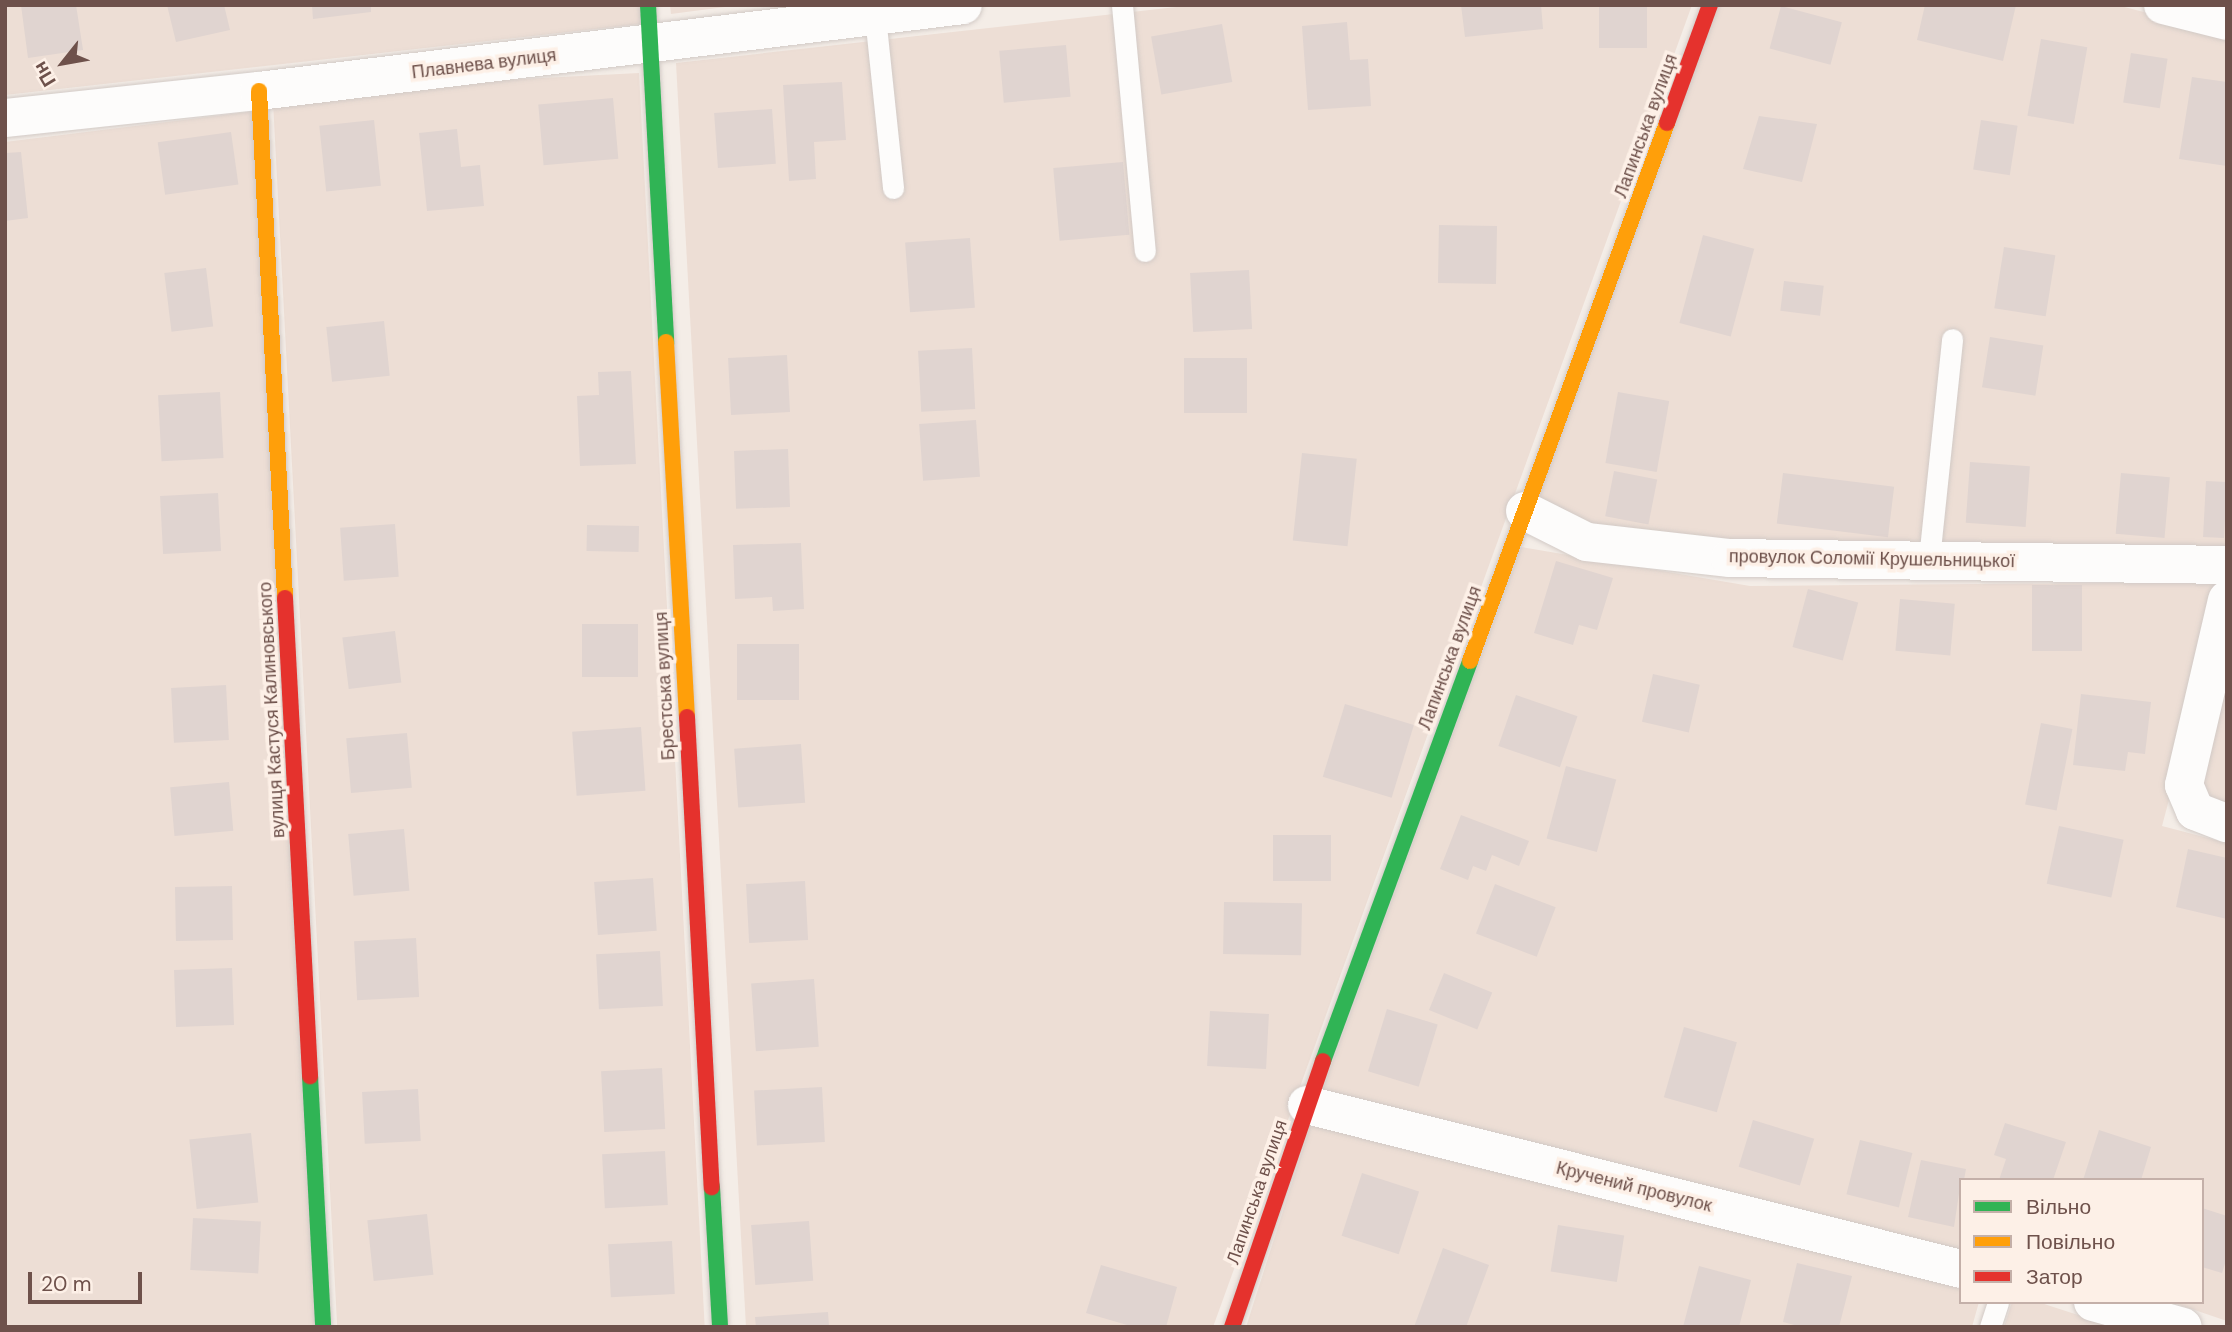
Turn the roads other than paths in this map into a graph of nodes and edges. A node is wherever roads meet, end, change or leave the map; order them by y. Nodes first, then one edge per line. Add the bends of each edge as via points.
1 (648, 5) edge
2 (963, 5) edge
3 (1122, 5) edge
4 (1710, 5) edge
5 (2163, 5) edge
6 (875, 16) junction
7 (2227, 21) edge
8 (649, 44) junction
9 (259, 91) junction
10 (5, 118) edge
11 (893, 188) dead end
12 (1145, 251) dead end
13 (1952, 339) dead end
14 (1525, 511) junction
15 (1929, 559) junction
16 (2227, 565) edge
17 (2227, 600) edge
18 (2227, 823) edge
19 (1307, 1105) junction
20 (1959, 1268) edge
21 (1997, 1304) edge
22 (2100, 1304) edge
23 (323, 1327) edge
24 (720, 1327) edge
25 (1232, 1327) edge
26 (1990, 1327) edge
27 (2183, 1327) edge

1 - 8 street, Брестська вулиця
2 - 6 street, Плавнева вулиця
3 - 12 lane
4 - 14 street, Лапинська вулиця
5 - 7 street
6 - 8 street, Плавнева вулиця
6 - 11 lane
8 - 9 street, Плавнева вулиця
8 - 24 street, Брестська вулиця
9 - 10 street, Плавнева вулиця
9 - 23 street, вулиця Кастуся Калиновського
13 - 15 lane
14 - 15 street, провулок Соломії Крушельницької via 1587,542 1730,558
14 - 19 street, Лапинська вулиця
15 - 16 street, провулок Соломії Крушельницької
17 - 18 street via 2184,785 2195,811
19 - 20 street, Кручений провулок
19 - 25 street, Лапинська вулиця
21 - 26 lane
22 - 27 street

